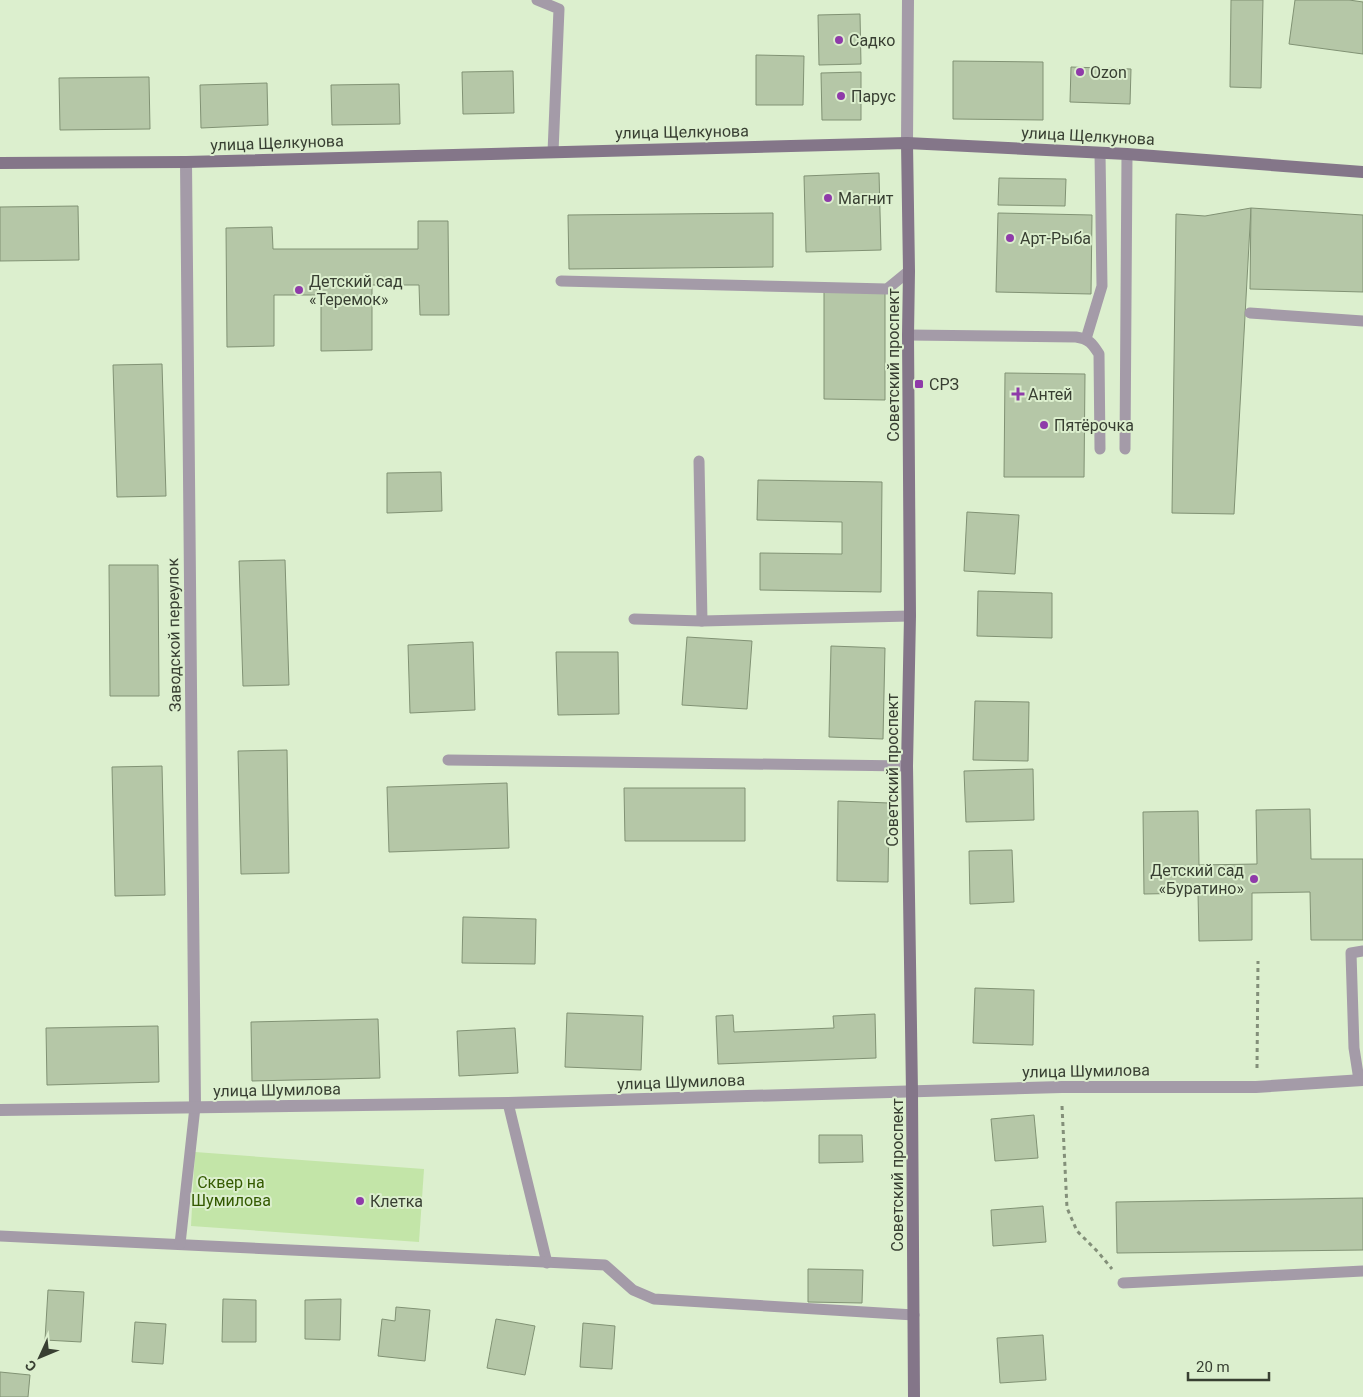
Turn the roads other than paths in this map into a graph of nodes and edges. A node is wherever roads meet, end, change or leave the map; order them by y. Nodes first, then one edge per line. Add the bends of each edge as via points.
1 (537, 0) edge
2 (908, 0) edge
3 (907, 143) junction
4 (553, 152) junction
5 (1100, 153) junction
6 (1127, 154) junction
7 (186, 162) junction
8 (0, 163) edge
9 (1363, 172) edge
10 (909, 271) junction
11 (561, 281) dead end
12 (1250, 313) dead end
13 (1363, 321) edge
14 (908, 335) junction
15 (1086, 339) junction
16 (1100, 449) dead end
17 (1125, 449) dead end
18 (699, 462) dead end
19 (910, 616) junction
20 (634, 619) dead end
21 (702, 620) junction
22 (448, 760) dead end
23 (907, 766) junction
24 (1363, 951) edge
25 (1361, 1080) edge
26 (912, 1092) junction
27 (508, 1103) junction
28 (195, 1107) junction
29 (0, 1110) edge
30 (0, 1236) edge
31 (180, 1244) junction
32 (547, 1262) junction
33 (1363, 1271) edge
34 (1123, 1283) road end
35 (914, 1316) junction
36 (914, 1397) edge

1 - 4 lane via 559,9
2 - 3 street
3 - 4 main road, улица Щелкунова
3 - 5 main road, улица Щелкунова
3 - 10 main road, Советский проспект
4 - 7 main road, улица Щелкунова
5 - 6 main road, улица Щелкунова
5 - 15 lane via 1102,286
6 - 9 main road, улица Щелкунова
6 - 17 lane
7 - 8 main road, улица Щелкунова
7 - 28 street, Заводской переулок
10 - 11 lane via 888,289
10 - 14 main road, Советский проспект
12 - 13 lane
14 - 15 lane
14 - 19 main road, Советский проспект
15 - 16 lane via 1099,354
18 - 21 lane
19 - 21 lane
19 - 23 main road, Советский проспект
20 - 21 lane
22 - 23 lane
23 - 26 main road, Советский проспект
24 - 25 lane via 1351,952 1354,1048
25 - 26 street, улица Шумилова via 1256,1087 1062,1086
26 - 27 street, улица Шумилова
26 - 35 main road, Советский проспект
27 - 28 street, улица Шумилова
27 - 32 lane
28 - 29 street, улица Шумилова
28 - 31 lane
30 - 31 lane
31 - 32 lane
32 - 35 lane via 605,1265 633,1290 654,1299
33 - 34 lane
35 - 36 main road, Советский проспект

